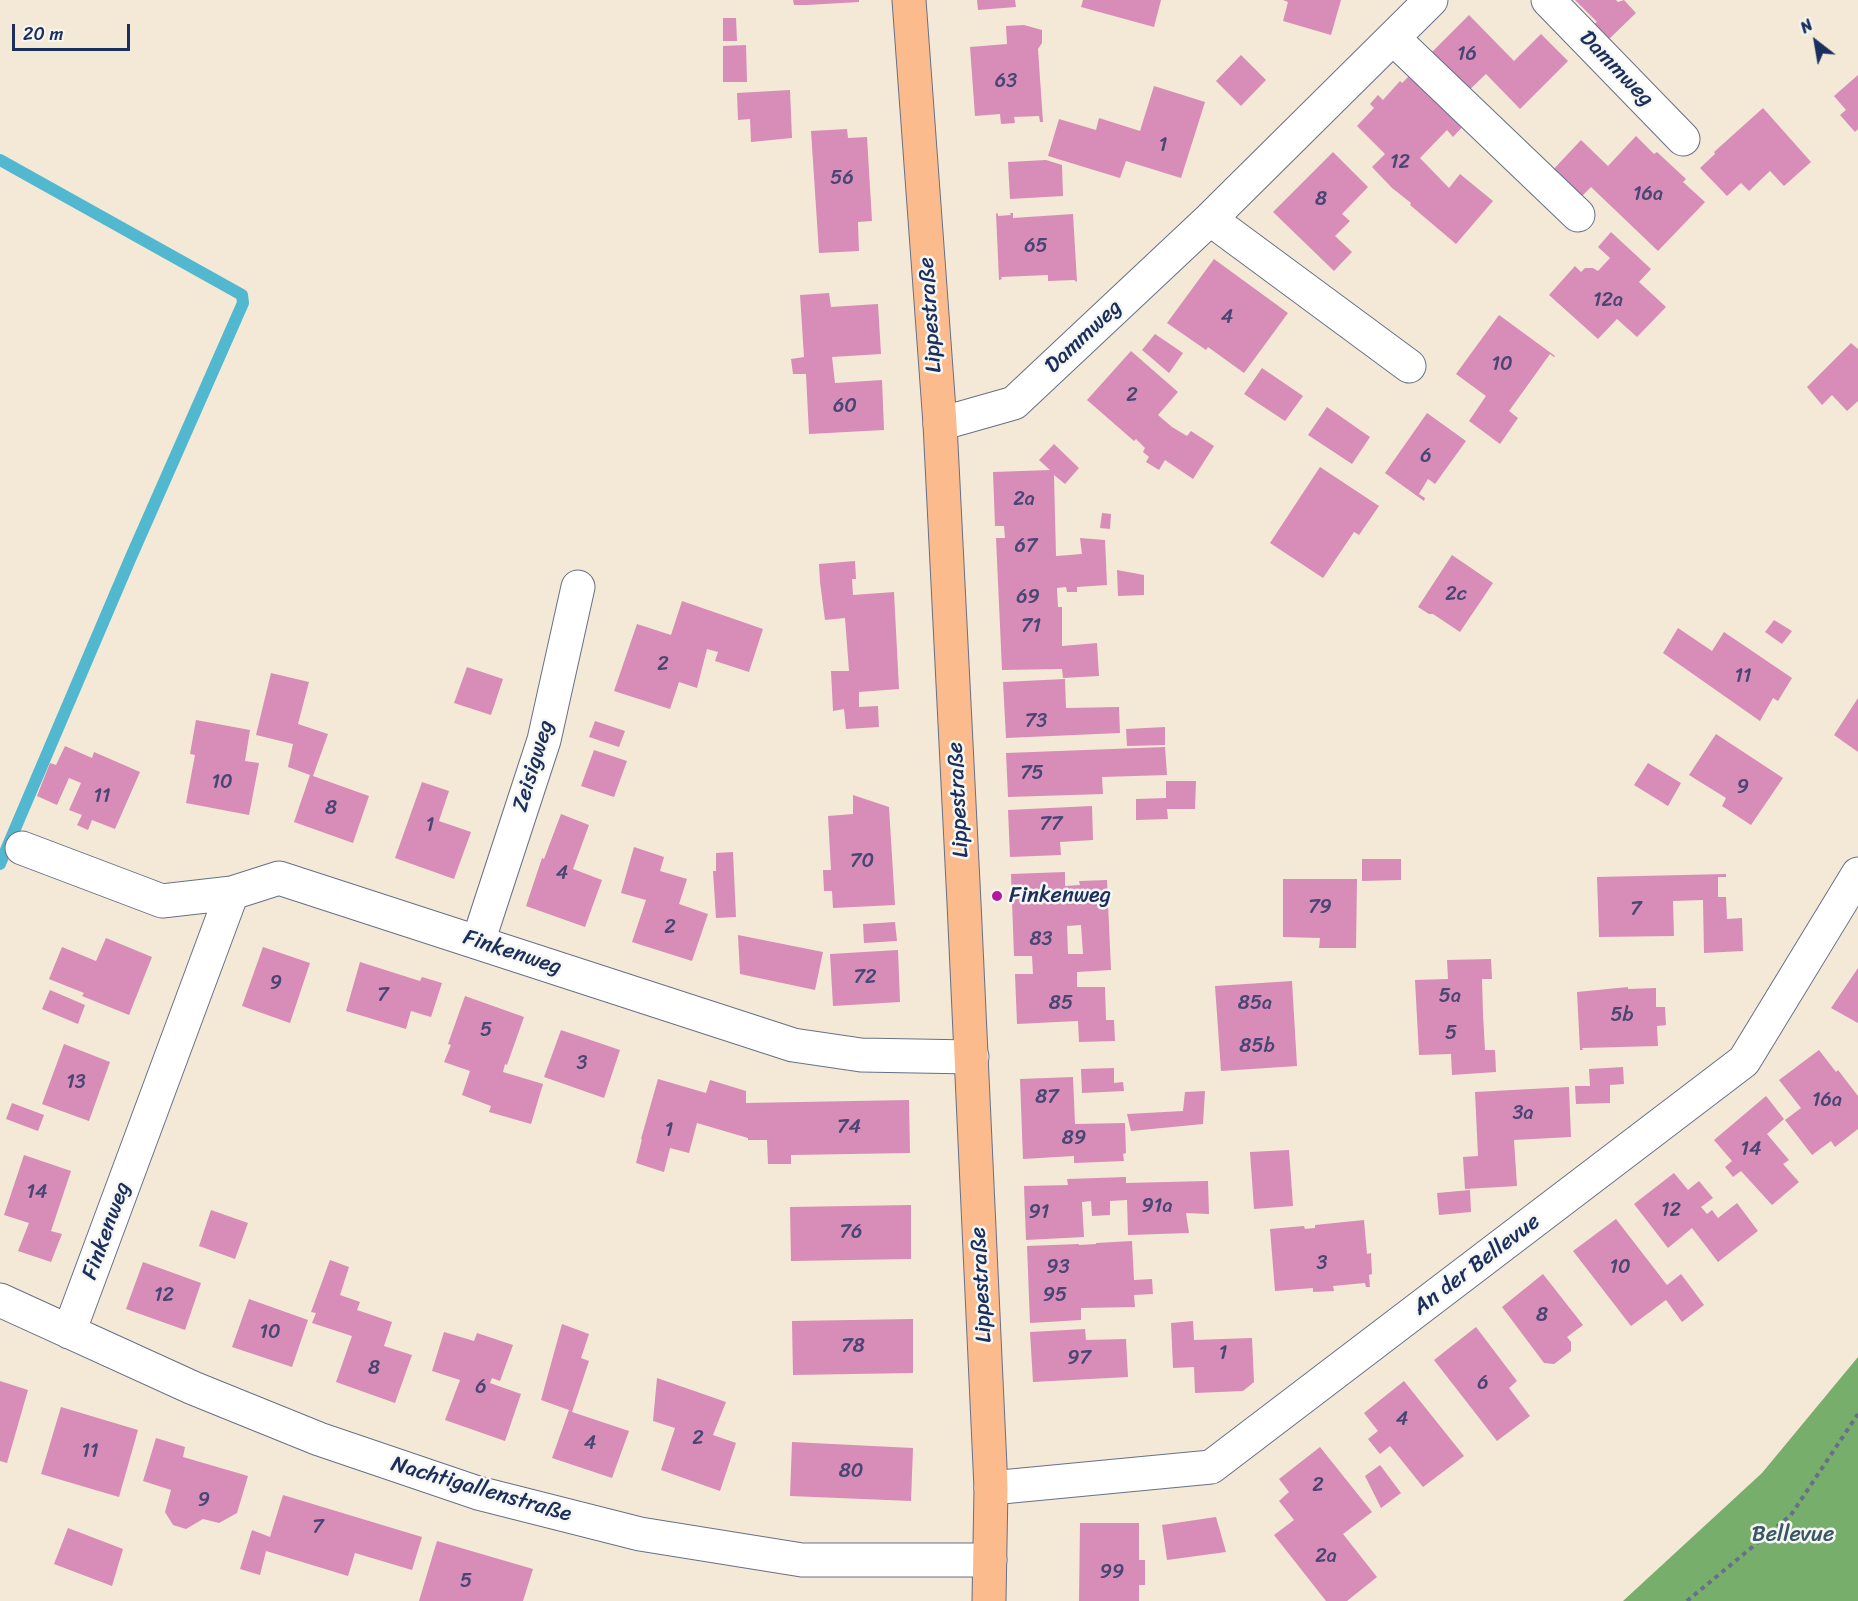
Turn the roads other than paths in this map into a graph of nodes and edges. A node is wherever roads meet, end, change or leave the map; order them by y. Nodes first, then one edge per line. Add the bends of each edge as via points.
1 (909, 0) edge
2 (1431, 0) edge
3 (1548, 0) edge
4 (1393, 38) junction
5 (1683, 139) dead end
6 (1578, 215) dead end
7 (1210, 219) junction
8 (1409, 366) dead end
9 (940, 424) junction
10 (578, 587) dead end
11 (22, 848) dead end
12 (1858, 874) edge
13 (232, 893) junction
14 (478, 942) junction
15 (972, 1057) junction
16 (0, 1300) edge
17 (69, 1332) junction
18 (991, 1488) junction
19 (990, 1560) junction
20 (989, 1601) edge

1 - 9 main road, Lippestraße
2 - 4 street, Dammweg
3 - 5 street, Dammweg
4 - 6 street
4 - 7 street, Dammweg
7 - 8 street
7 - 9 street, Dammweg via 1014,403
9 - 15 main road, Lippestraße
10 - 14 street, Zeisigweg via 544,740
11 - 13 street, Finkenweg via 162,901
12 - 18 street, An der Bellevue via 1744,1061 1210,1467
13 - 14 street, Finkenweg via 279,878
13 - 17 street, Finkenweg
14 - 15 street, Finkenweg via 793,1045 861,1055
15 - 18 main road, Lippestraße
16 - 17 street, Nachtigallenstraße
17 - 19 street, Nachtigallenstraße via 319,1439 478,1493 640,1534 802,1560
18 - 19 main road, Lippestraße
19 - 20 main road, Lippestraße

